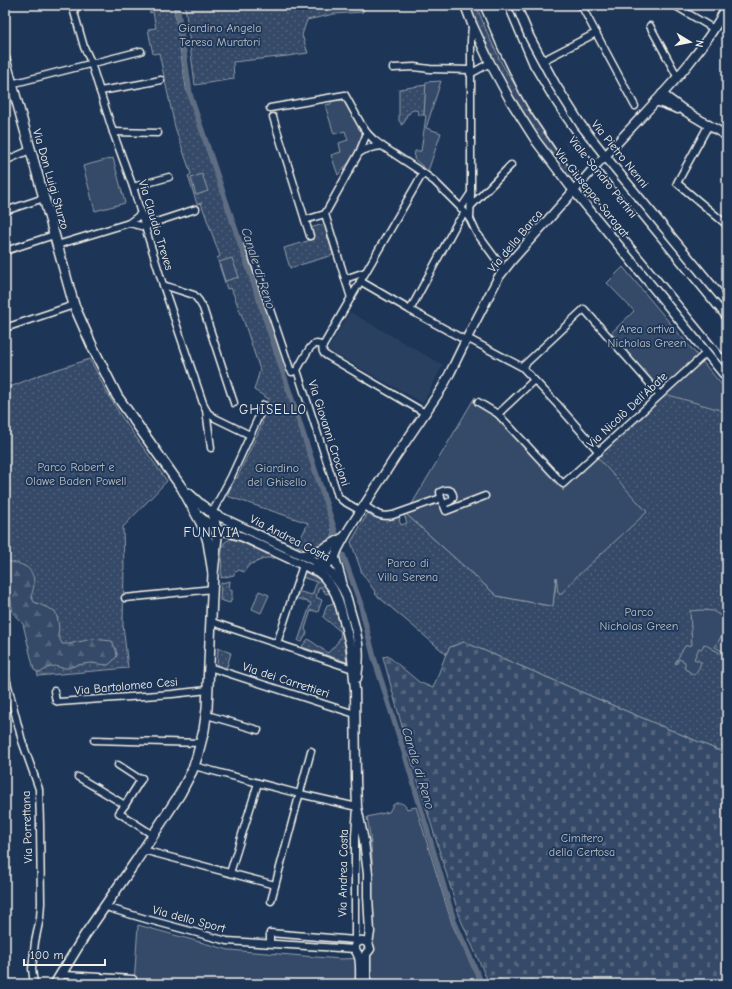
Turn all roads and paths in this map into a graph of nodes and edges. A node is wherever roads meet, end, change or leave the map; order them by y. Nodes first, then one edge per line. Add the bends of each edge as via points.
1 (85, 5) edge
2 (465, 5) edge
3 (486, 5) edge
4 (497, 5) edge
5 (516, 5) edge
6 (581, 5) edge
7 (674, 5) edge
8 (727, 6) edge
9 (72, 7) edge
10 (724, 19) edge
11 (472, 24) junction
12 (650, 26) dead end
13 (714, 29) junction
14 (596, 33) junction
15 (141, 51) dead end
16 (5, 59) edge
17 (542, 61) junction
18 (91, 63) junction
19 (490, 63) junction
20 (393, 68) dead end
21 (470, 72) junction
22 (677, 76) junction
23 (161, 80) dead end
24 (11, 84) junction
25 (100, 91) junction
26 (662, 94) junction
27 (656, 101) junction
28 (635, 106) dead end
29 (270, 108) dead end
30 (685, 111) junction
31 (273, 117) dead end
32 (708, 126) junction
33 (113, 132) junction
34 (158, 133) dead end
35 (367, 133) junction
36 (727, 136) edge
37 (382, 146) junction
38 (30, 150) junction
39 (359, 153) junction
40 (605, 156) junction
41 (5, 161) edge
42 (511, 165) dead end
43 (423, 173) junction
44 (169, 177) dead end
45 (133, 187) junction
46 (576, 188) junction
47 (471, 193) junction
48 (482, 196) junction
49 (44, 198) junction
50 (471, 206) junction
51 (196, 208) dead end
52 (5, 211) edge
53 (463, 211) junction
54 (141, 214) junction
55 (325, 214) junction
56 (470, 218) junction
57 (305, 220) junction
58 (129, 222) junction
59 (153, 223) junction
60 (727, 225) edge
61 (145, 227) junction
62 (54, 235) junction
63 (310, 236) dead end
64 (248, 244) dead end
65 (57, 245) junction
66 (5, 251) edge
67 (504, 270) junction
68 (366, 272) junction
69 (345, 279) junction
70 (360, 281) junction
71 (163, 284) junction
72 (351, 298) junction
73 (727, 304) edge
74 (74, 306) junction
75 (410, 310) junction
76 (5, 328) edge
77 (727, 334) edge
78 (466, 339) junction
79 (323, 346) junction
80 (727, 349) edge
81 (706, 353) junction
82 (522, 367) junction
83 (297, 370) junction
84 (727, 378) edge
85 (534, 380) junction
86 (660, 395) junction
87 (478, 402) dead end
88 (234, 403) dead end
89 (264, 405) dead end
90 (206, 410) junction
91 (425, 413) junction
92 (498, 414) junction
93 (250, 435) junction
94 (211, 448) dead end
95 (598, 452) junction
96 (182, 488) junction
97 (485, 496) dead end
98 (363, 508) junction
99 (212, 513) junction
100 (197, 515) junction
101 (216, 529) junction
102 (344, 537) junction
103 (334, 543) junction
104 (303, 555) junction
105 (335, 558) junction
106 (303, 565) junction
107 (323, 565) junction
108 (311, 569) junction
109 (213, 573) junction
110 (324, 577) junction
111 (213, 589) junction
112 (344, 591) junction
113 (125, 598) dead end
114 (212, 622) junction
115 (277, 643) junction
116 (209, 667) junction
117 (353, 669) junction
118 (5, 674) edge
119 (208, 690) junction
120 (355, 690) junction
121 (54, 691) dead end
122 (355, 714) junction
123 (207, 715) junction
124 (258, 730) dead end
125 (94, 740) dead end
126 (201, 743) junction
127 (311, 751) dead end
128 (118, 765) dead end
129 (194, 766) junction
130 (78, 777) dead end
131 (258, 783) junction
132 (300, 794) junction
133 (124, 805) junction
134 (357, 807) junction
135 (153, 835) junction
136 (143, 850) junction
137 (230, 873) junction
138 (275, 886) junction
139 (271, 900) dead end
140 (105, 906) junction
141 (309, 936) junction
142 (270, 943) junction
143 (308, 946) junction
144 (360, 946) junction
145 (61, 972) junction
146 (133, 979) dead end
147 (34, 984) edge
148 (55, 984) edge
149 (360, 984) edge
150 (366, 984) edge

1 - 9 street
2 - 11 street, Via Giuseppe Saragat
3 - 80 highway, Viale Sandro Pertini via 525,90 563,149
4 - 77 highway, Viale Sandro Pertini via 524,69 556,121 585,161
5 - 17 street, Via Pietro Nenni
6 - 14 street
7 - 13 street
8 - 10 street, Via della Barca
9 - 18 street, Via Claudio Treves
10 - 13 street, Via della Barca
11 - 19 street, Via Giuseppe Saragat
11 - 21 street
12 - 22 street
13 - 22 street, Via della Barca
14 - 17 street
14 - 28 street
15 - 18 street
16 - 24 main road, Via Don Luigi Sturzo
17 - 40 street, Via Pietro Nenni via 554,84
18 - 24 street
18 - 25 street, Via Claudio Treves
19 - 21 street
19 - 46 street, Via Giuseppe Saragat via 532,136 550,161
20 - 21 street via 414,67
21 - 47 street
22 - 26 street, Via della Barca
23 - 25 street
24 - 38 main road, Via Don Luigi Sturzo
25 - 33 street, Via Claudio Treves
26 - 27 street, Via della Barca
26 - 30 street
27 - 30 street
27 - 40 street, Via della Barca
29 - 35 street via 345,96
30 - 32 street
31 - 57 street
32 - 36 street
32 - 60 street via 677,183
33 - 34 street
33 - 45 street, Via Claudio Treves
35 - 37 street
35 - 39 street
37 - 39 street
37 - 43 street
38 - 41 street
38 - 49 main road, Via Don Luigi Sturzo
39 - 55 street
40 - 46 street, Via della Barca, bridge
40 - 73 street, Via Pietro Nenni
42 - 48 street
43 - 53 street
43 - 68 street
44 - 45 street
45 - 54 street, Via Claudio Treves
46 - 67 street, Via della Barca
46 - 81 street, Via Giuseppe Saragat
47 - 48 street
47 - 50 street
47 - 53 street
48 - 50 street
49 - 52 street
49 - 62 main road, Via Don Luigi Sturzo
50 - 56 street
51 - 59 street
53 - 56 street
53 - 75 street
54 - 58 street
54 - 59 street
54 - 61 street, Via Claudio Treves
55 - 57 street
55 - 69 street
56 - 67 street via 476,232
57 - 63 street
58 - 61 street
58 - 65 street
59 - 61 street
61 - 71 street, Via Claudio Treves
62 - 65 main road, Via Don Luigi Sturzo
62 - 66 street
64 - 83 street, Via Giovanni Crocioni via 290,369 292,372
65 - 74 main road, Via Don Luigi Sturzo
67 - 78 street, Via della Barca
68 - 69 street
68 - 70 street
69 - 72 street
70 - 72 street
70 - 75 street
71 - 88 street via 194,295 199,301
71 - 90 street, Via Claudio Treves
72 - 79 street
74 - 76 street
74 - 96 main road, Via Don Luigi Sturzo via 117,396
75 - 78 street
78 - 82 street
78 - 91 street, Via della Barca via 442,388
79 - 83 street via 317,344 311,347
79 - 91 street via 323,352 329,357
81 - 84 street, Via Giuseppe Saragat
81 - 86 street, Via Nicolò Dell'Abate
82 - 85 street
82 - 86 street via 584,310
83 - 98 street, Via Giovanni Crocioni via 338,496 343,501
85 - 92 street
85 - 95 street
86 - 95 street, Via Nicolò Dell'Abate
87 - 92 street
89 - 93 street
90 - 93 street via 215,418
90 - 94 street, Via Claudio Treves
91 - 98 street, Via della Barca
92 - 95 street, Via Nicolò Dell'Abate via 563,484
93 - 99 street
96 - 99 main road, Via Don Luigi Sturzo
96 - 100 main road, Via Don Luigi Sturzo
97 - 98 street, Via Giovanni Crocioni via 446,511 442,501 385,516
98 - 102 street, Via della Barca
99 - 101 main road
99 - 104 street, Via Andrea Costa
100 - 101 street, Via Andrea Costa
100 - 109 main road via 205,531
101 - 106 street, Via Andrea Costa via 243,537
101 - 109 main road
102 - 103 street, Via della Barca
102 - 105 street, Via della Barca
103 - 104 street, Via della Barca
103 - 107 street, Via della Barca via 323,556
104 - 107 street, Via Andrea Costa
105 - 107 street
105 - 112 street
106 - 108 street, Via Andrea Costa
106 - 115 street
107 - 108 street
107 - 110 street, Via della Barca
107 - 112 street, Via Andrea Costa via 337,579
108 - 110 street, Via Andrea Costa
109 - 111 main road
110 - 117 street, Via Andrea Costa via 338,600 350,644
111 - 113 street
111 - 114 main road
112 - 120 street, Via Andrea Costa via 359,647
114 - 115 street
114 - 116 main road
115 - 117 street
116 - 119 main road
116 - 122 street, Via dei Carrettieri
117 - 120 street, Via Andrea Costa
118 - 147 street, Via Porrettana via 22,741 39,789 41,903 32,969
119 - 121 street, Via Bartolomeo Cesi via 59,702 56,701
119 - 123 main road
120 - 122 street, Via Andrea Costa
122 - 134 street, Via Andrea Costa
123 - 124 street
123 - 126 main road
125 - 126 street
126 - 129 main road
127 - 132 street
128 - 133 street via 141,779
129 - 131 street
129 - 135 main road via 180,794
130 - 133 street
131 - 132 street
131 - 137 street
132 - 134 street
132 - 138 street
133 - 135 street via 119,813
134 - 144 street, Via Andrea Costa via 355,836
134 - 144 street, Via Andrea Costa via 368,874 368,896
135 - 136 main road
136 - 137 street
136 - 140 main road
137 - 138 street
138 - 139 street
140 - 142 street, Via dello Sport via 146,920 227,941
140 - 145 main road
141 - 142 street via 270,933
141 - 143 street
141 - 144 street
142 - 143 street, Via dello Sport
143 - 144 street, Via dello Sport
144 - 149 street, Via Andrea Costa
144 - 150 street, Via Andrea Costa
145 - 146 street via 65,975
145 - 148 main road

